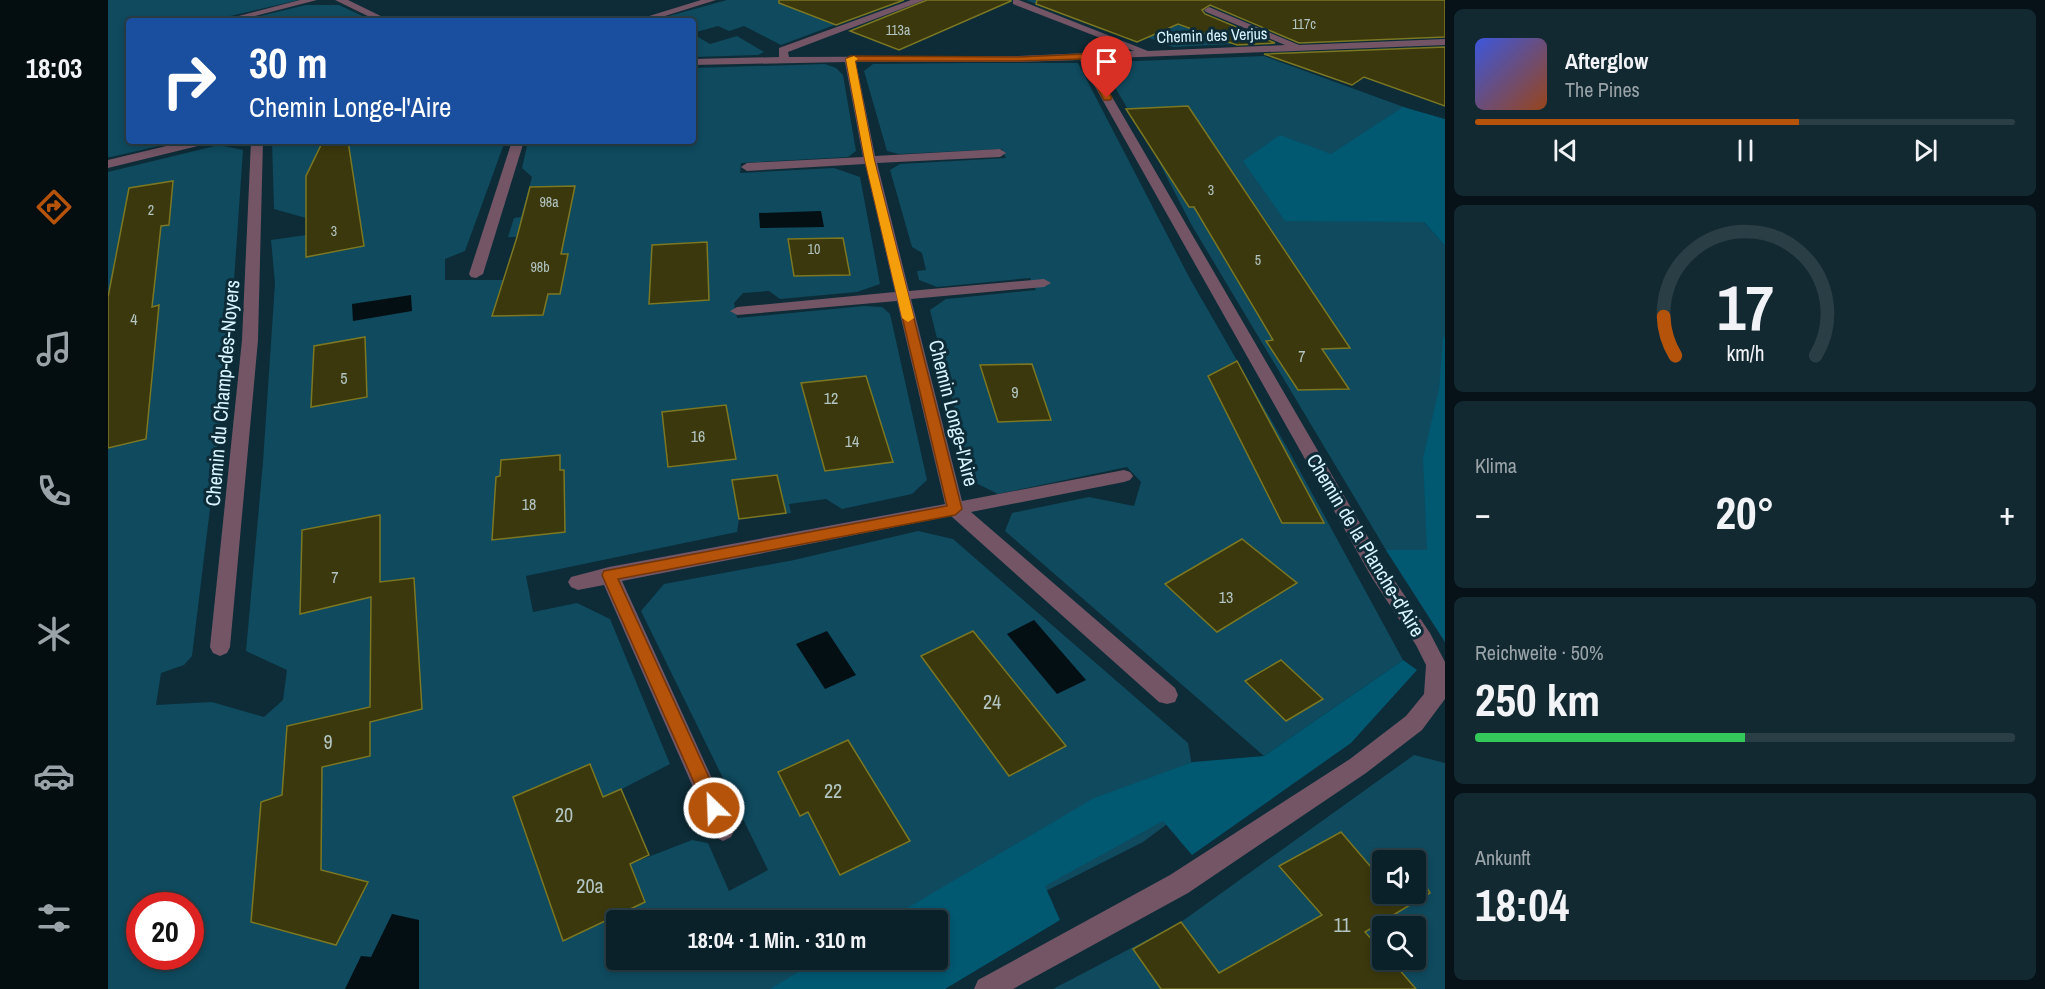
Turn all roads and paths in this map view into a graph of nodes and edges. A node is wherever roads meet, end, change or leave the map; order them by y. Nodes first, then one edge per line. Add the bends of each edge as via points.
1 (312, 0) edge
2 (340, 0) edge
3 (711, 0) edge
4 (920, 0) edge
5 (1016, 2) edge
6 (1209, 10) dead end
7 (237, 18) edge
8 (379, 18) edge
9 (648, 18) edge
10 (1445, 42) edge
11 (1299, 48) junction
12 (1150, 54) junction
13 (1084, 57) junction
14 (850, 59) junction
15 (784, 60) junction
16 (696, 62) edge
17 (190, 144) edge
18 (257, 144) edge
19 (517, 144) edge
20 (1000, 153) dead end
21 (870, 160) junction
22 (108, 164) edge
23 (747, 167) dead end
24 (476, 274) dead end
25 (1044, 283) dead end
26 (903, 296) junction
27 (736, 311) dead end
28 (1124, 476) dead end
29 (955, 509) junction
30 (609, 575) junction
31 (578, 582) dead end
32 (220, 647) dead end
33 (1167, 695) dead end
34 (723, 829) dead end
35 (987, 989) edge

1 - 7 street
2 - 8 street
3 - 9 street
4 - 15 street via 783,50
5 - 12 street
6 - 11 street
10 - 11 street, Chemin des Verjus
11 - 12 street, Chemin des Verjus
12 - 13 street, Chemin des Verjus
13 - 14 street, Chemin des Verjus
13 - 35 street, Chemin de la Planche-d'Aire via 1379,573 1423,639 1436,665 1435,697 1414,723 1358,766 1179,884
14 - 15 street, Chemin des Verjus
14 - 21 street, Chemin Longe-l'Aire
15 - 16 street, Chemin des Verjus
17 - 22 street
18 - 32 street, Chemin du Champ-des-Noyers via 250,340
19 - 24 street
20 - 21 street
21 - 23 street
21 - 26 street, Chemin Longe-l'Aire
25 - 26 street
26 - 27 street
26 - 29 street, Chemin Longe-l'Aire
28 - 29 street
29 - 30 street, Chemin Longe-l'Aire
29 - 33 street
30 - 31 street, Chemin Longe-l'Aire
30 - 34 street

